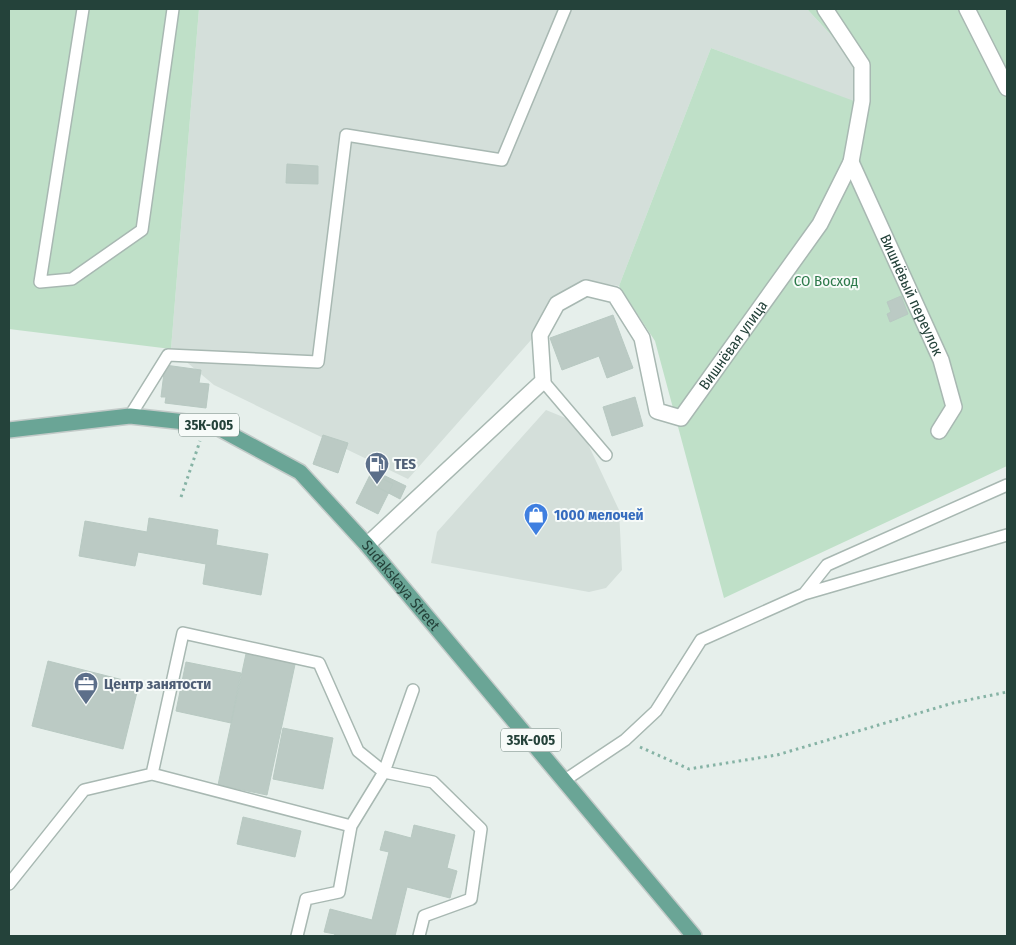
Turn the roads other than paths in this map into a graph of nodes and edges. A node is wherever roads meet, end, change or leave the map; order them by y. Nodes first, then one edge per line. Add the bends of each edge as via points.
1 (83, 9) edge
2 (174, 9) edge
3 (565, 9) edge
4 (825, 9) edge
5 (967, 9) edge
6 (1007, 88) edge
7 (850, 162) junction
8 (543, 381) junction
9 (130, 416) junction
10 (9, 430) edge
11 (939, 431) dead end
12 (606, 455) dead end
13 (1007, 485) edge
14 (1007, 534) edge
15 (368, 545) junction
16 (804, 594) junction
17 (413, 690) dead end
18 (384, 772) junction
19 (152, 774) junction
20 (565, 780) junction
21 (351, 826) junction
22 (9, 884) edge
23 (297, 936) edge
24 (419, 936) edge
25 (694, 936) edge

1 - 2 lane via 40,282 72,279 142,230
3 - 9 lane via 502,160 346,135 318,362 168,355
4 - 7 street, Вишнёвая улица via 862,65 862,101
5 - 6 street
7 - 8 street, Вишнёвая улица via 820,224 681,418 657,411 642,338 615,295 586,288 557,304 540,335
7 - 11 street, Вишнёвый переулок via 941,360 954,407
8 - 12 lane
8 - 15 street
9 - 10 main road, Sudakskaya Street / 35К-005
9 - 15 main road, Sudakskaya Street / 35К-005 via 213,426 300,472
13 - 16 lane via 827,565
14 - 16 lane
15 - 20 main road, Sudakskaya Street / 35К-005
16 - 20 lane via 701,640 656,711 625,740
17 - 18 lane
18 - 19 lane via 358,751 319,663 183,633
18 - 21 lane
18 - 24 lane via 433,782 481,829 471,899 424,916
19 - 21 lane
19 - 22 lane via 84,790
20 - 25 main road, Sudakskaya Street / 35К-005
21 - 23 lane via 339,892 306,899

